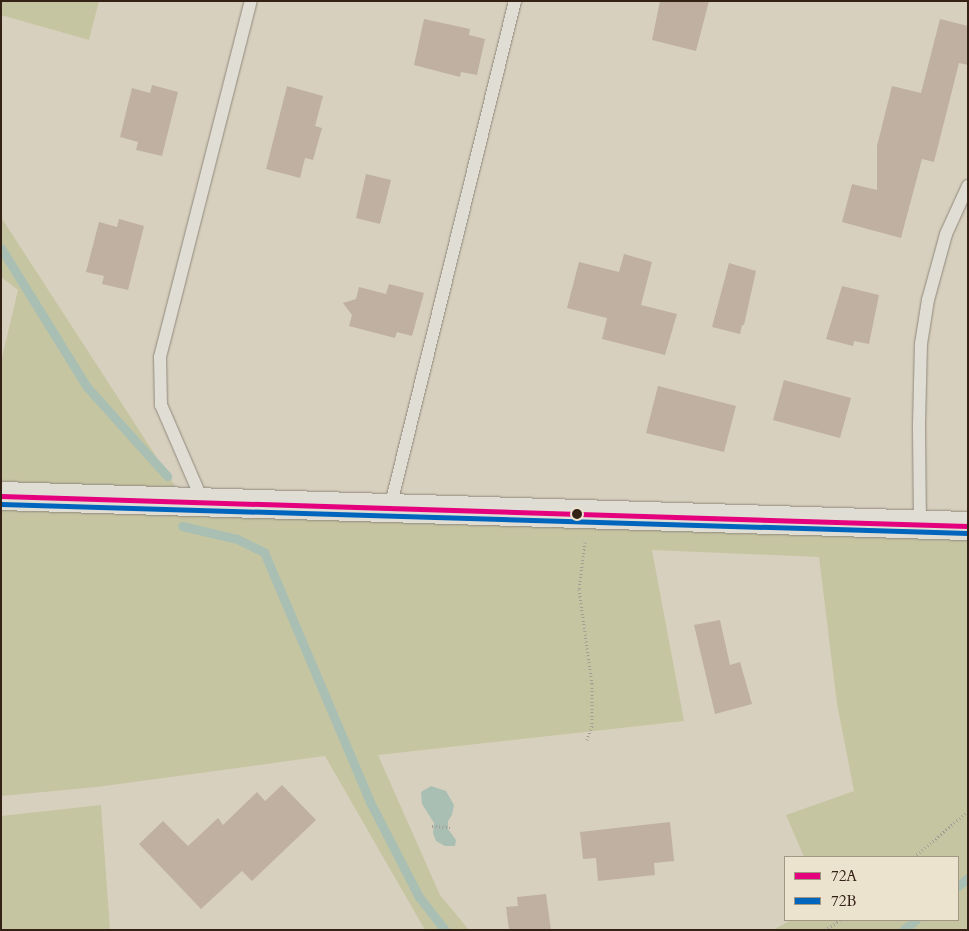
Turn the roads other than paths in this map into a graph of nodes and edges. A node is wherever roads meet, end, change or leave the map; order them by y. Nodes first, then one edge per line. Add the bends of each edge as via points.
1 (251, 1) edge
2 (516, 1) edge
3 (968, 186) edge
4 (1, 496) edge
5 (202, 502) junction
6 (390, 508) junction
7 (920, 525) junction
8 (968, 526) edge

1 - 5 lane via 160,358 161,405
2 - 6 lane
3 - 7 lane via 946,234 928,300 921,344
4 - 5 street
5 - 6 street
6 - 7 street
7 - 8 street

